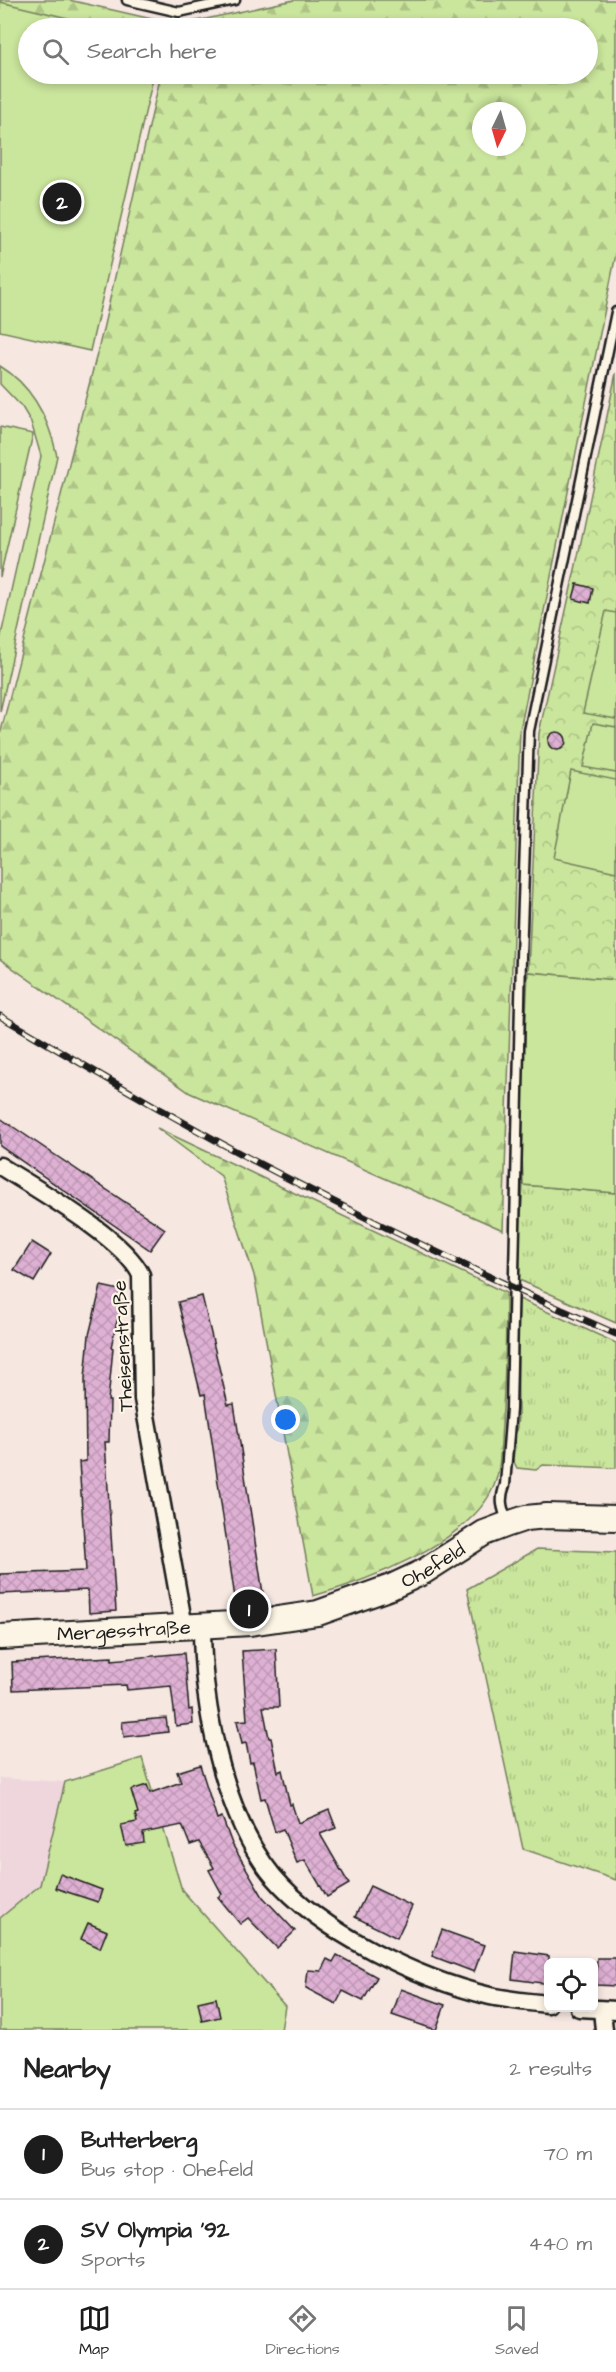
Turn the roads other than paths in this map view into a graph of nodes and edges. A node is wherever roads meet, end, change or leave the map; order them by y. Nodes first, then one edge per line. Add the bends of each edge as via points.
1 (127, 0) edge
2 (235, 0) edge
3 (616, 312) edge
4 (0, 1166) edge
5 (616, 1518) edge
6 (508, 1524) junction
7 (250, 1623) joint
8 (193, 1626) junction
9 (0, 1636) edge
10 (544, 2003) edge
11 (609, 2010) edge
12 (604, 2030) edge

1 - 2 lane via 179,12
3 - 6 lane via 529,731 511,1409 501,1496
4 - 8 street, Theisenstraße via 101,1233 141,1275 143,1399
5 - 6 street, Ohefeld via 547,1516
6 - 7 street, Ohefeld via 484,1533 423,1572 353,1602 318,1613
7 - 8 street, Mergesstraße
8 - 9 street, Mergesstraße
8 - 10 street, Theisenstraße via 202,1647 220,1761 240,1819 254,1848 291,1895 345,1935 416,1971 491,1996
11 - 12 street

